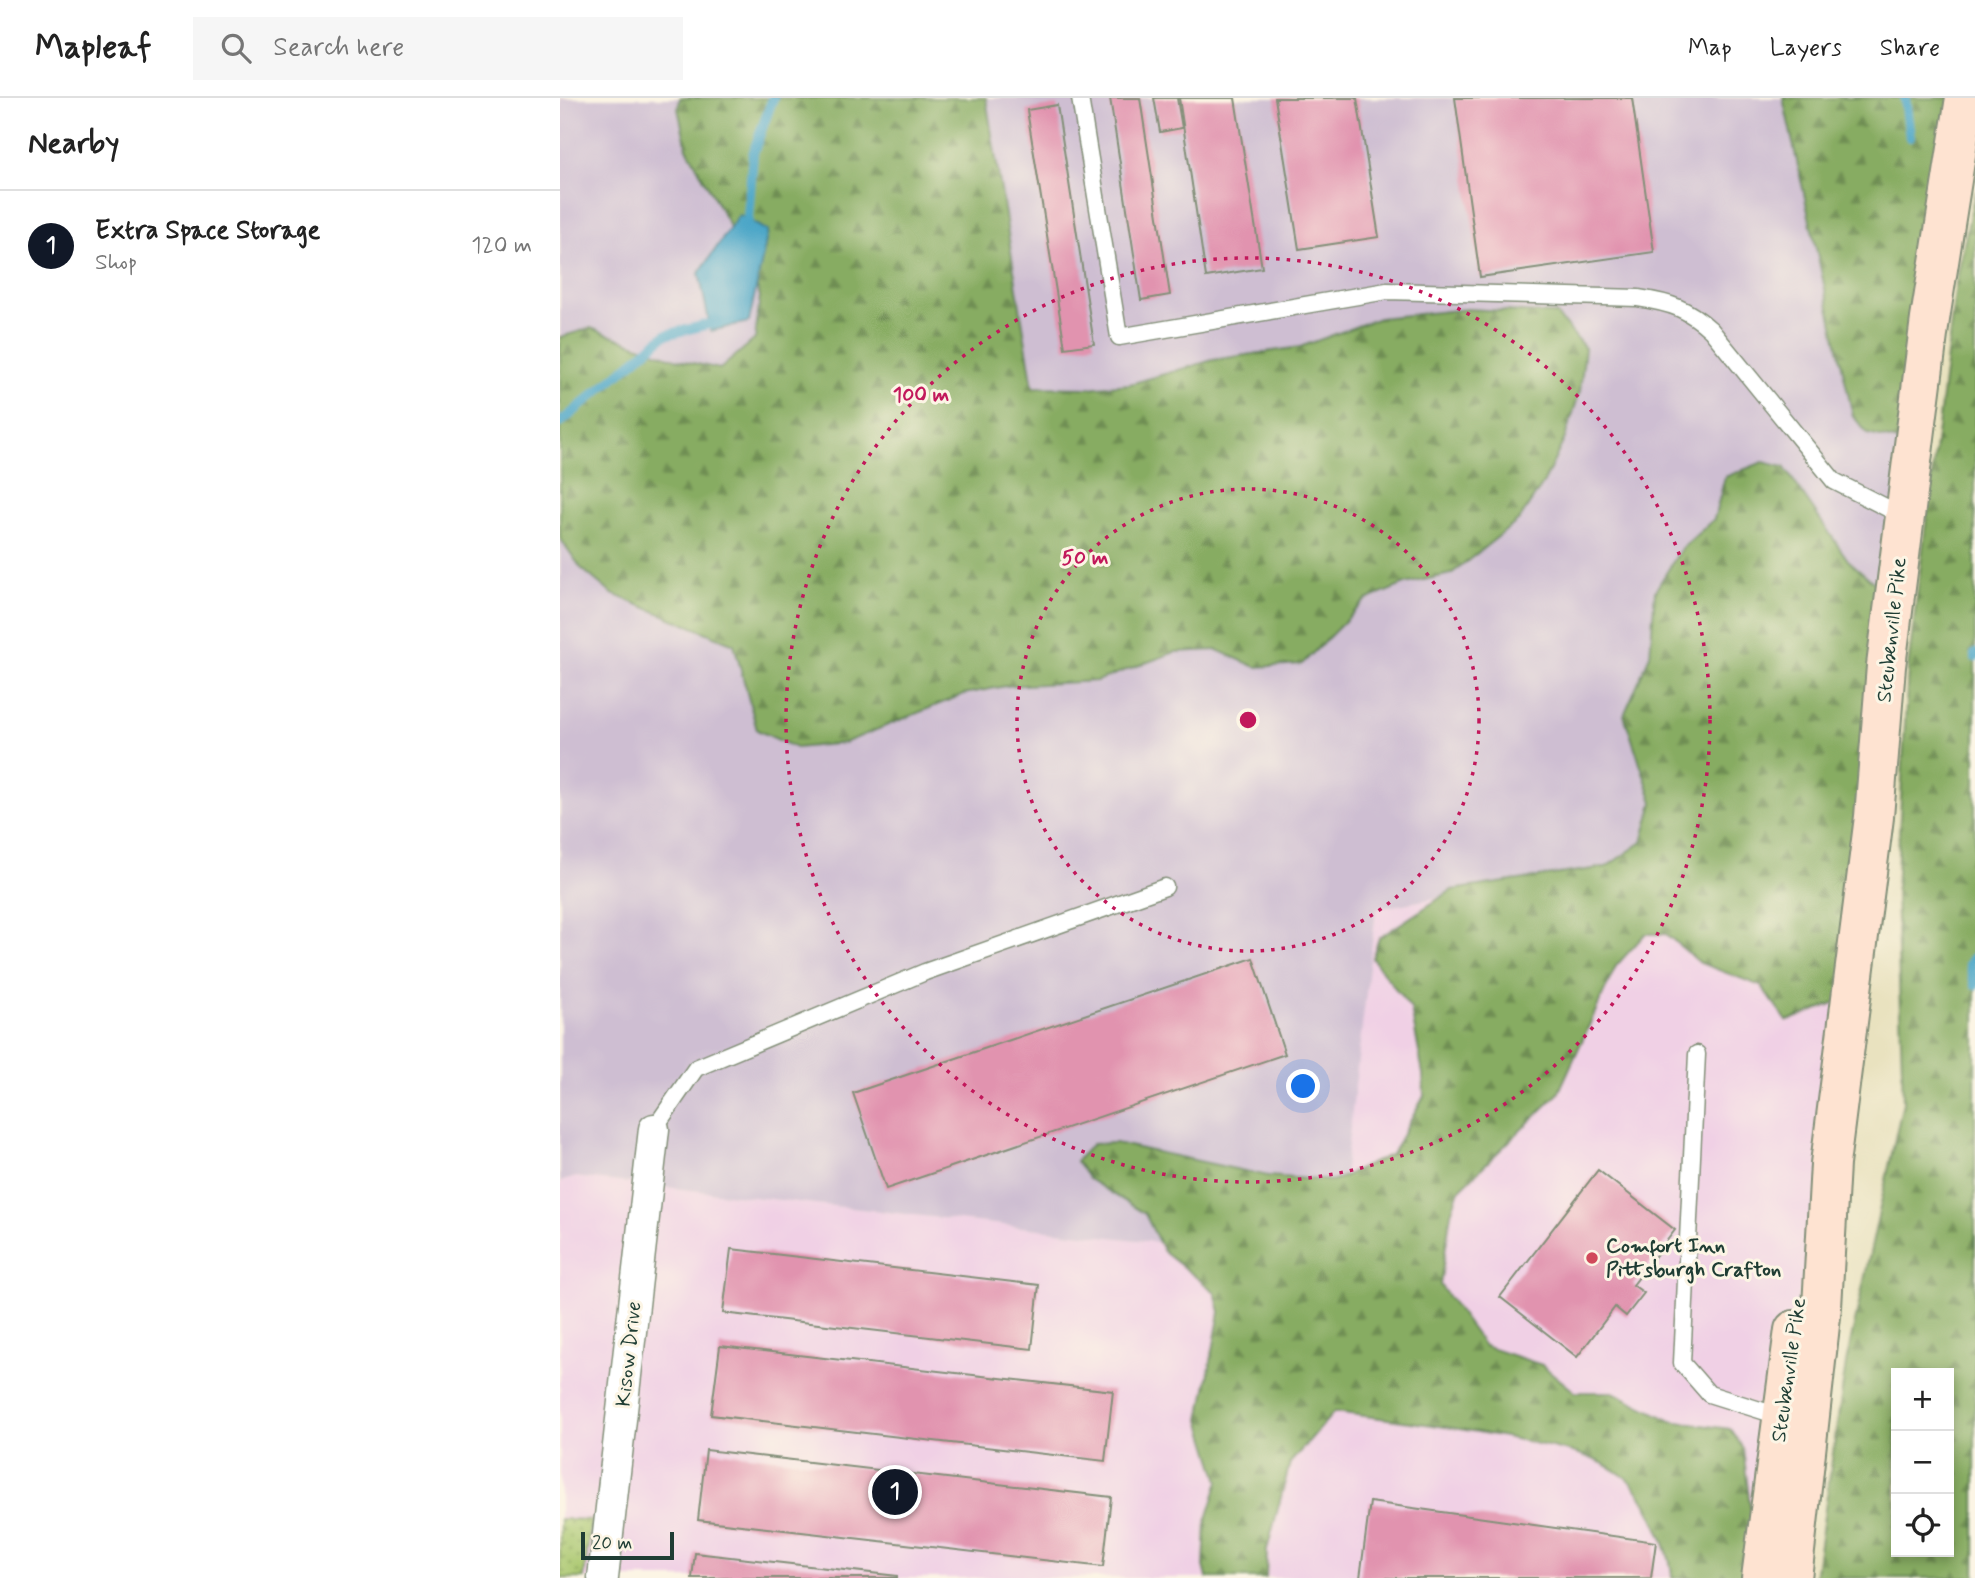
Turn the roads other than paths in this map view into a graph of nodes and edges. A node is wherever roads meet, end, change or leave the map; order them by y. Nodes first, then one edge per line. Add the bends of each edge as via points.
1 (1080, 98) edge
2 (1965, 98) edge
3 (1905, 517) junction
4 (1165, 887) dead end
5 (1697, 1054) dead end
6 (654, 1129) joint
7 (1830, 1164) junction
8 (1782, 1417) junction
9 (603, 1578) edge
10 (1761, 1578) edge
11 (1792, 1578) edge

1 - 3 lane via 1119,337 1387,291 1660,301 1692,313 1711,330 1834,481
2 - 3 main road, Steubenville Pike via 1937,267
3 - 7 main road, Steubenville Pike via 1886,666 1874,817
4 - 6 lane via 926,972 696,1068
5 - 8 lane via 1682,1363 1709,1394
6 - 9 street, Kisow Drive
7 - 8 main road, Steubenville Pike via 1797,1304
7 - 11 main road, Steubenville Pike via 1822,1307
8 - 10 main road, Steubenville Pike

